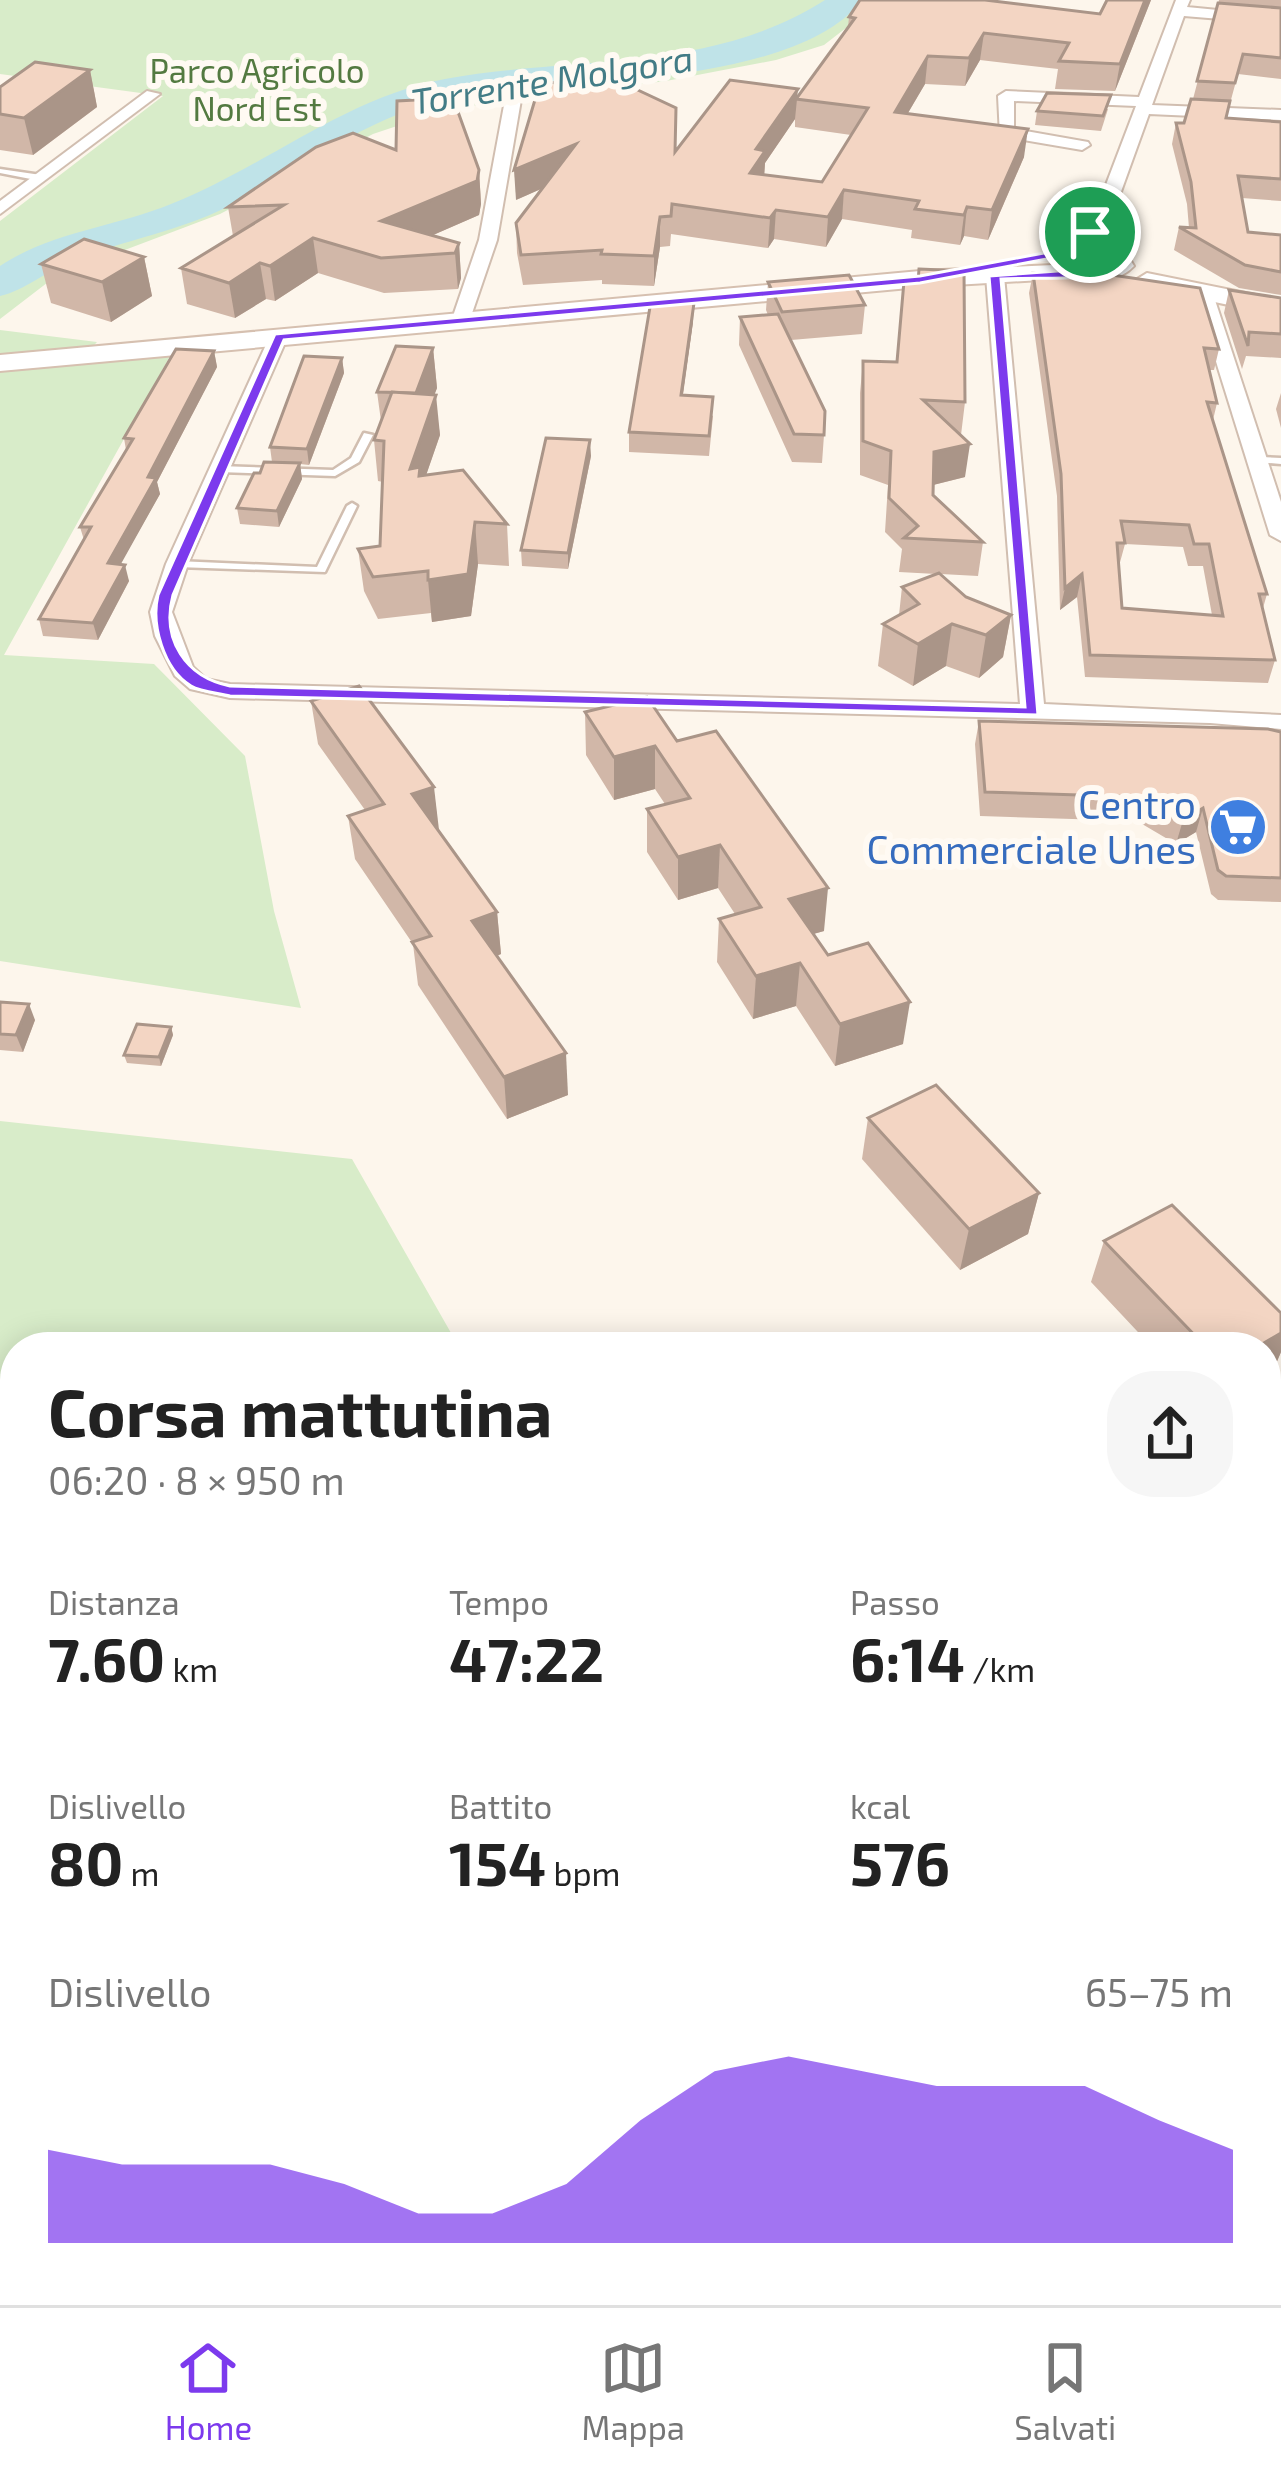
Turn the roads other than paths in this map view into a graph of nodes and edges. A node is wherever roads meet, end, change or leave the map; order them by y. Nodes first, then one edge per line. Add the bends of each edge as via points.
1 (1181, 6) edge
2 (1281, 20) edge
3 (152, 94) dead end
4 (513, 100) dead end
5 (1144, 105) junction
6 (1281, 116) edge
7 (1082, 145) dead end
8 (0, 171) edge
9 (41, 178) junction
10 (0, 208) edge
11 (1105, 211) junction
12 (1090, 260) junction
13 (995, 276) junction
14 (920, 279) junction
15 (1217, 295) junction
16 (1281, 308) edge
17 (460, 322) junction
18 (279, 336) junction
19 (0, 363) edge
20 (368, 435) dead end
21 (1270, 460) edge
22 (219, 469) junction
23 (352, 506) dead end
24 (1281, 535) edge
25 (177, 564) junction
26 (1033, 712) junction
27 (1281, 722) edge

1 - 2 street
1 - 5 street
3 - 9 street
4 - 17 street via 488,240
5 - 6 street
5 - 7 street via 1006,96 1006,133
5 - 11 street
8 - 9 lane
9 - 10 street
11 - 12 street
11 - 12 street
12 - 13 street
12 - 14 street
12 - 15 street
13 - 14 street
13 - 26 street
14 - 17 street
15 - 16 street
15 - 21 street
17 - 18 street
18 - 19 street
18 - 22 street
20 - 22 lane via 355,460 335,473
21 - 24 street
22 - 25 street
23 - 25 lane via 321,570
25 - 26 street via 161,612 166,636 198,684 230,691
26 - 27 street

